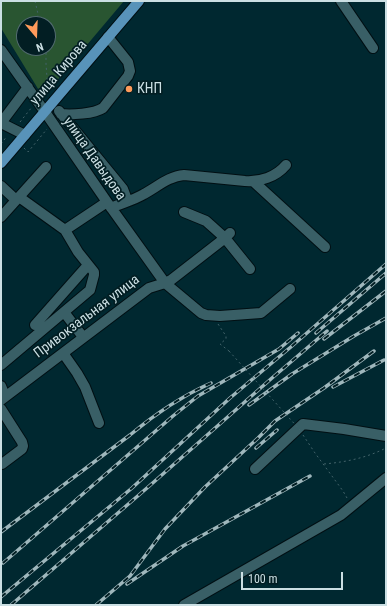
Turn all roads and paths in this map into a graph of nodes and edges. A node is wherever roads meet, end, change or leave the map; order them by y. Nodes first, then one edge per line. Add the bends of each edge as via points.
1 (35, 1) edge
2 (139, 1) edge
3 (341, 1) edge
4 (38, 16) edge
5 (108, 37) junction
6 (373, 48) dead end
7 (1, 50) edge
8 (46, 56) edge
9 (28, 87) junction
10 (48, 91) dead end
11 (52, 104) junction
12 (45, 112) junction
13 (60, 114) junction
14 (1, 123) edge
15 (24, 135) junction
16 (1, 163) edge
17 (286, 165) dead end
18 (46, 167) dead end
19 (254, 182) junction
20 (1, 186) edge
21 (17, 199) junction
22 (124, 202) junction
23 (109, 205) junction
24 (184, 212) dead end
25 (1, 217) edge
26 (65, 230) junction
27 (227, 235) junction
28 (325, 247) dead end
29 (88, 265) junction
30 (250, 269) dead end
31 (165, 283) junction
32 (290, 289) dead end
33 (64, 312) junction
34 (212, 316) junction
35 (35, 325) dead end
36 (83, 337) junction
37 (63, 352) junction
38 (1, 365) edge
39 (1, 386) edge
40 (3, 398) edge
41 (1, 409) edge
42 (99, 423) dead end
43 (386, 436) edge
44 (386, 448) edge
45 (2, 464) edge
46 (324, 464) junction
47 (255, 469) dead end
48 (386, 478) edge
49 (351, 505) junction
50 (184, 605) edge

1 - 4 path
2 - 5 main road, улица Кирова
3 - 6 street
5 - 11 main road, улица Кирова
5 - 13 street via 128,62 128,76 103,108 76,114
7 - 9 street, улица Давыдова
8 - 10 path
9 - 12 street, улица Давыдова
9 - 14 street
11 - 12 main road, улица Кирова
11 - 13 street
12 - 15 main road, улица Кирова
12 - 23 street, улица Давыдова
13 - 22 street via 123,189 126,197
14 - 15 street
15 - 16 main road, улица Кирова
17 - 19 street via 276,174
18 - 21 street
19 - 22 street via 178,175 143,195
19 - 28 street
20 - 21 street
21 - 25 street
21 - 26 street
22 - 23 street
23 - 26 street
23 - 31 street, улица Давыдова
24 - 27 street via 206,221
26 - 29 street
27 - 30 street
27 - 31 street, Привокзальная улица
29 - 33 street via 94,272 90,290
29 - 35 street
31 - 34 street, улица Давыдова via 201,312
31 - 36 street, Привокзальная улица via 149,288
32 - 34 street via 261,313
33 - 36 street
33 - 38 street
34 - 46 path, bridge via 226,336 220,344 229,350 300,430
36 - 37 street, Привокзальная улица
37 - 40 street, Привокзальная улица
37 - 42 street via 85,388
39 - 40 street
41 - 45 street via 23,446
43 - 47 street via 303,424
44 - 46 path via 375,454 349,461
46 - 49 path
48 - 49 street
49 - 50 street via 340,515

